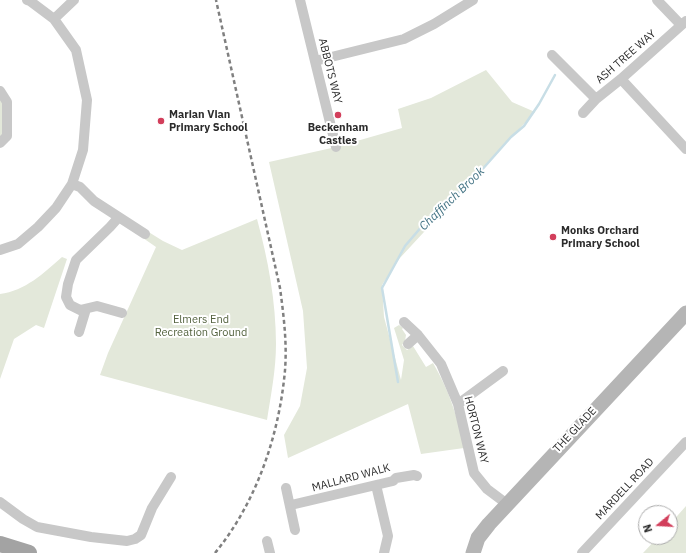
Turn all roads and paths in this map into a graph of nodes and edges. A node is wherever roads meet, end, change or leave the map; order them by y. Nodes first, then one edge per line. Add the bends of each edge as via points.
1 (27, 0) edge
2 (74, 0) edge
3 (300, 0) edge
4 (473, 0) edge
5 (657, 0) edge
6 (54, 19) junction
7 (683, 23) edge
8 (552, 55) dead end
9 (315, 61) junction
10 (621, 79) junction
11 (0, 91) edge
12 (596, 99) junction
13 (582, 113) dead end
14 (0, 143) edge
15 (336, 147) dead end
16 (686, 149) edge
17 (72, 184) junction
18 (118, 218) junction
19 (145, 234) dead end
20 (0, 250) edge
21 (86, 309) junction
22 (122, 313) dead end
23 (686, 313) edge
24 (404, 322) dead end
25 (79, 332) dead end
26 (418, 335) junction
27 (408, 344) dead end
28 (503, 371) dead end
29 (458, 404) junction
30 (686, 442) edge
31 (417, 476) dead end
32 (171, 477) dead end
33 (376, 485) junction
34 (286, 488) dead end
35 (0, 502) edge
36 (507, 504) junction
37 (290, 506) junction
38 (295, 530) dead end
39 (267, 540) dead end
40 (0, 544) edge
41 (29, 553) edge
42 (270, 553) edge
43 (384, 553) edge
44 (472, 553) edge
45 (582, 553) edge

1 - 6 street
2 - 6 street
3 - 9 street, ABBOTS WAY
4 - 9 street via 404,39
5 - 7 street
6 - 17 street via 76,50 86,100 83,150
7 - 10 street, ASH TREE WAY
8 - 12 street
9 - 15 street, ABBOTS WAY
10 - 12 street, ASH TREE WAY
10 - 16 street
11 - 14 street via 6,102 7,136
12 - 13 street, ASH TREE WAY
17 - 18 street
17 - 20 street via 56,208 38,227 18,244
18 - 19 street
18 - 21 street via 76,260 66,297 70,305 80,310
21 - 22 street via 96,306
21 - 25 street
23 - 36 street, THE GLADE
24 - 26 street, HORTON WAY
26 - 27 street
26 - 29 street, HORTON WAY via 441,364
28 - 29 street
29 - 36 street, HORTON WAY via 474,473 488,489
30 - 45 street, MARDELL ROAD
31 - 33 street, MALLARD WALK via 396,478
32 - 35 street via 152,508 141,535 127,541 37,527
33 - 37 street, MALLARD WALK
33 - 43 street via 388,536
34 - 37 street
36 - 44 street, THE GLADE via 482,531
37 - 38 street
39 - 42 street
40 - 41 main road

